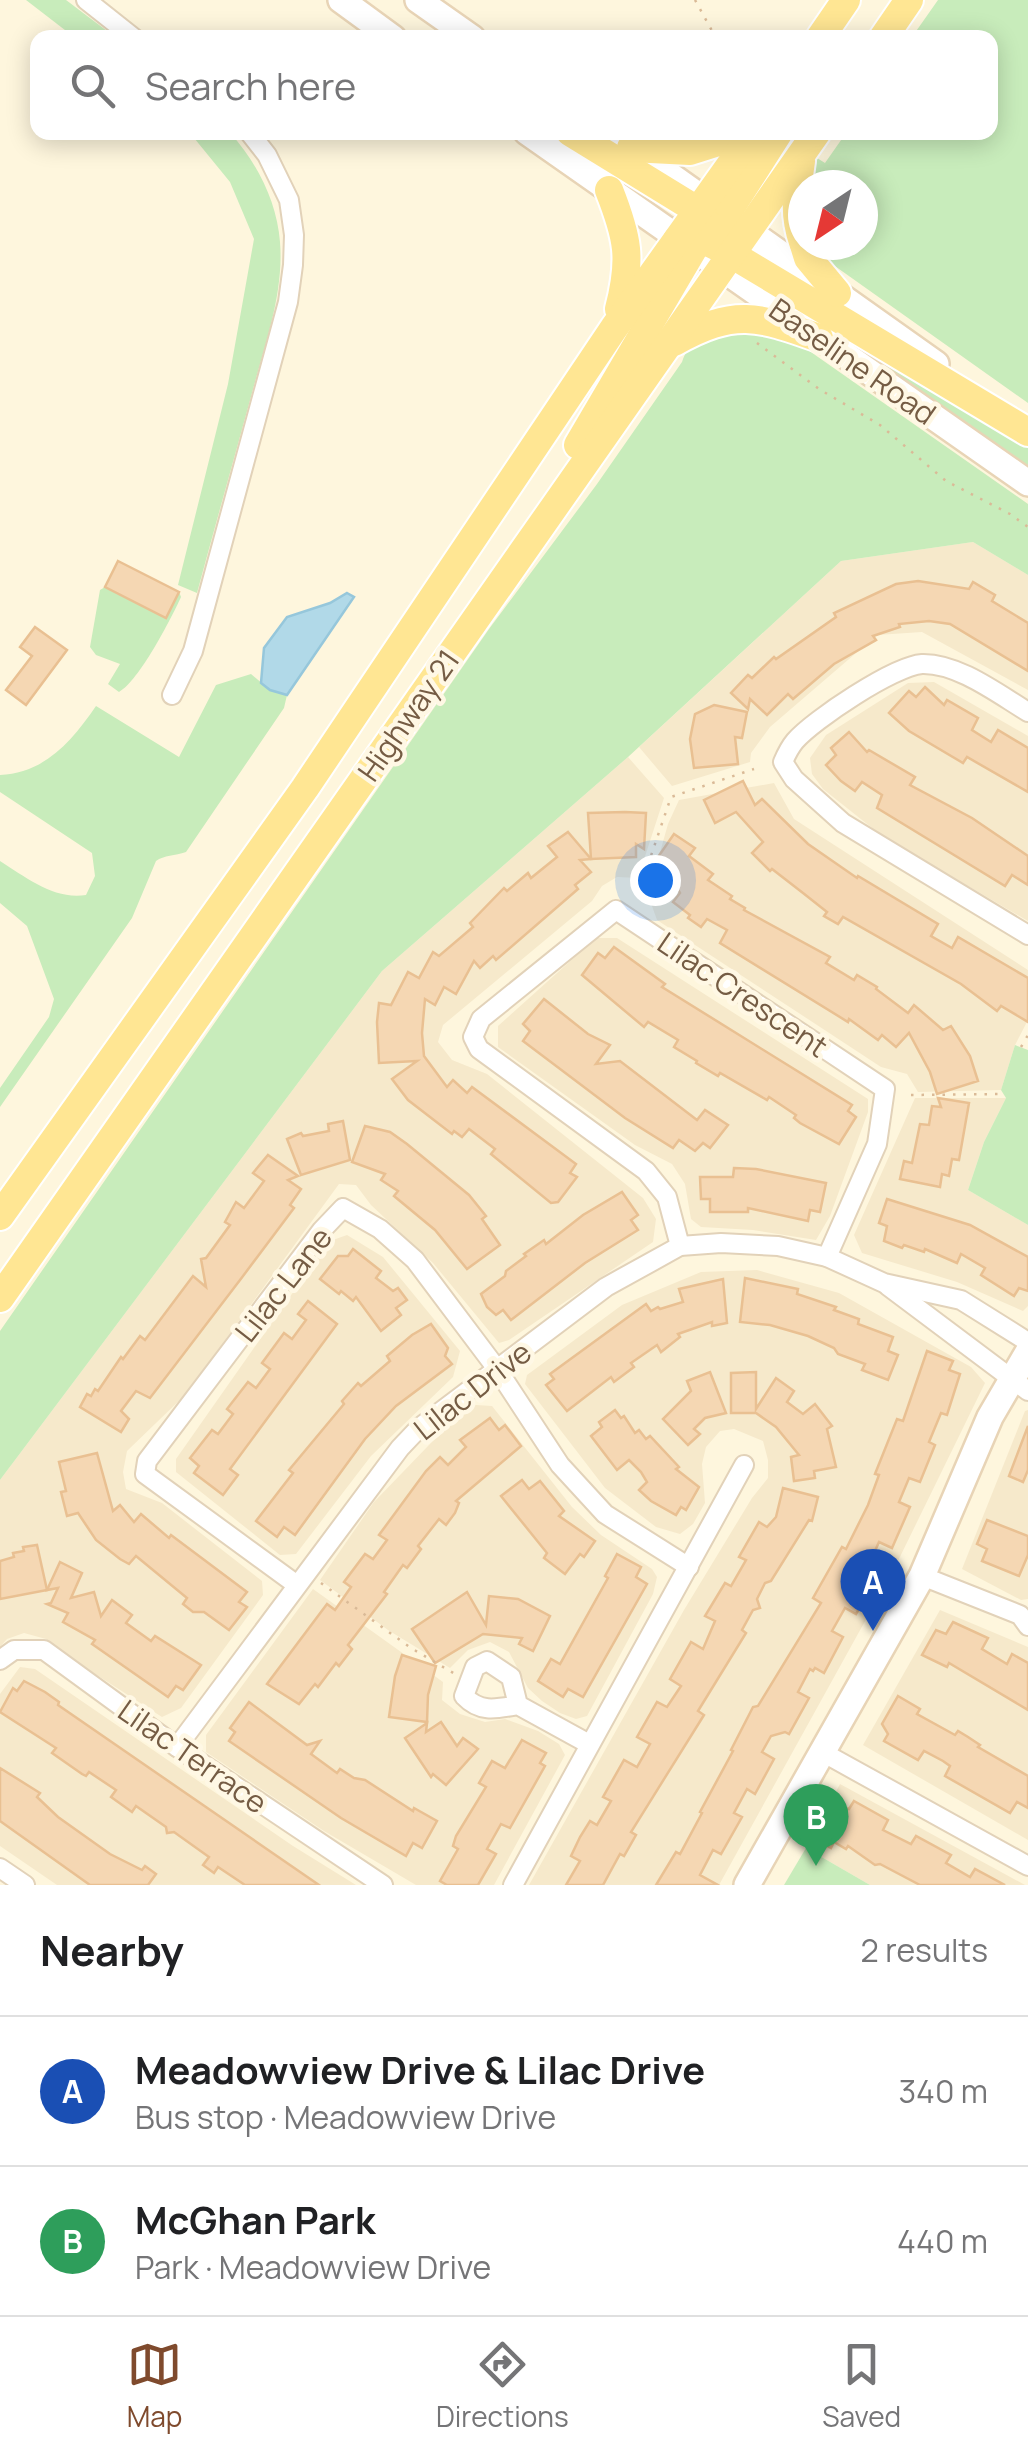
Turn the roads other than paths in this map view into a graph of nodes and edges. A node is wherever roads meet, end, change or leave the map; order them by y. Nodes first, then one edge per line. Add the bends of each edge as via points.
1 (86, 0) edge
2 (341, 0) edge
3 (418, 0) edge
4 (846, 0) edge
5 (864, 0) edge
6 (909, 0) edge
7 (124, 30) edge
8 (381, 30) edge
9 (461, 30) edge
10 (825, 30) edge
11 (845, 30) edge
12 (888, 30) edge
13 (256, 140) edge
14 (538, 140) edge
15 (581, 140) edge
16 (620, 140) edge
17 (727, 140) edge
18 (749, 140) edge
19 (774, 140) edge
20 (809, 144) edge
21 (803, 170) edge
22 (608, 190) junction
23 (712, 233) junction
24 (810, 260) edge
25 (837, 293) junction
26 (614, 328) junction
27 (819, 338) junction
28 (668, 345) junction
29 (1028, 430) edge
30 (1028, 483) edge
31 (545, 520) junction
32 (172, 695) dead end
33 (1028, 712) edge
34 (1028, 935) edge
35 (0, 1216) edge
36 (680, 1246) junction
37 (827, 1257) junction
38 (884, 1283) junction
39 (0, 1298) edge
40 (1028, 1342) edge
41 (1028, 1352) edge
42 (497, 1370) junction
43 (1019, 1385) edge
44 (744, 1465) dead end
45 (689, 1567) junction
46 (922, 1576) junction
47 (297, 1584) junction
48 (1025, 1618) edge
49 (0, 1660) edge
50 (518, 1704) dead end
51 (588, 1744) junction
52 (177, 1747) junction
53 (822, 1752) junction
54 (1028, 1866) edge
55 (0, 1868) edge
56 (25, 1885) edge
57 (382, 1885) edge
58 (514, 1885) edge
59 (747, 1885) edge

1 - 7 street
2 - 8 street
3 - 9 street
4 - 10 main road
5 - 11 main road
6 - 12 main road
13 - 32 street via 289,200 294,234 288,302 193,651
14 - 22 street
15 - 23 main road
16 - 17 main road via 690,152
16 - 23 street
18 - 23 main road, Highway 21
19 - 23 main road
20 - 21 main road
20 - 23 main road, Highway 21
22 - 23 street
22 - 26 main road via 629,249
23 - 25 street, Baseline Road
23 - 26 main road, Highway 21
23 - 27 street, Baseline Road
23 - 28 main road, Highway 21
23 - 29 main road
23 - 31 main road via 550,492
24 - 25 main road
25 - 29 street, Baseline Road
26 - 35 main road, Highway 21 via 305,788
27 - 28 main road via 748,317 701,326
27 - 30 street, Baseline Road
28 - 31 main road, Highway 21
31 - 39 main road, Highway 21
33 - 34 street via 967,674 922,664 845,702 795,740 782,762 843,823
36 - 37 street, Lilac Drive via 778,1246
36 - 37 street, Lilac Crescent via 657,1182 473,1038 482,1020 616,910 885,1089 876,1144
36 - 42 street, Lilac Drive via 606,1287
37 - 38 street, Lilac Drive
38 - 40 street, Lilac Drive via 960,1300
38 - 43 street, Lilac Drive
41 - 43 street
42 - 45 street, Lilac Lane via 560,1465 605,1514
42 - 47 street, Lilac Drive via 400,1448
42 - 47 street, Lilac Lane via 416,1260 343,1208 148,1461 145,1474
43 - 46 street via 990,1417
44 - 45 street
45 - 51 street
46 - 48 street
46 - 53 street
47 - 52 street, Lilac Drive
49 - 52 street, Lilac Terrace via 14,1650 44,1650
50 - 51 street
51 - 58 street
52 - 57 street, Lilac Terrace
53 - 54 street
53 - 59 street
55 - 56 street

